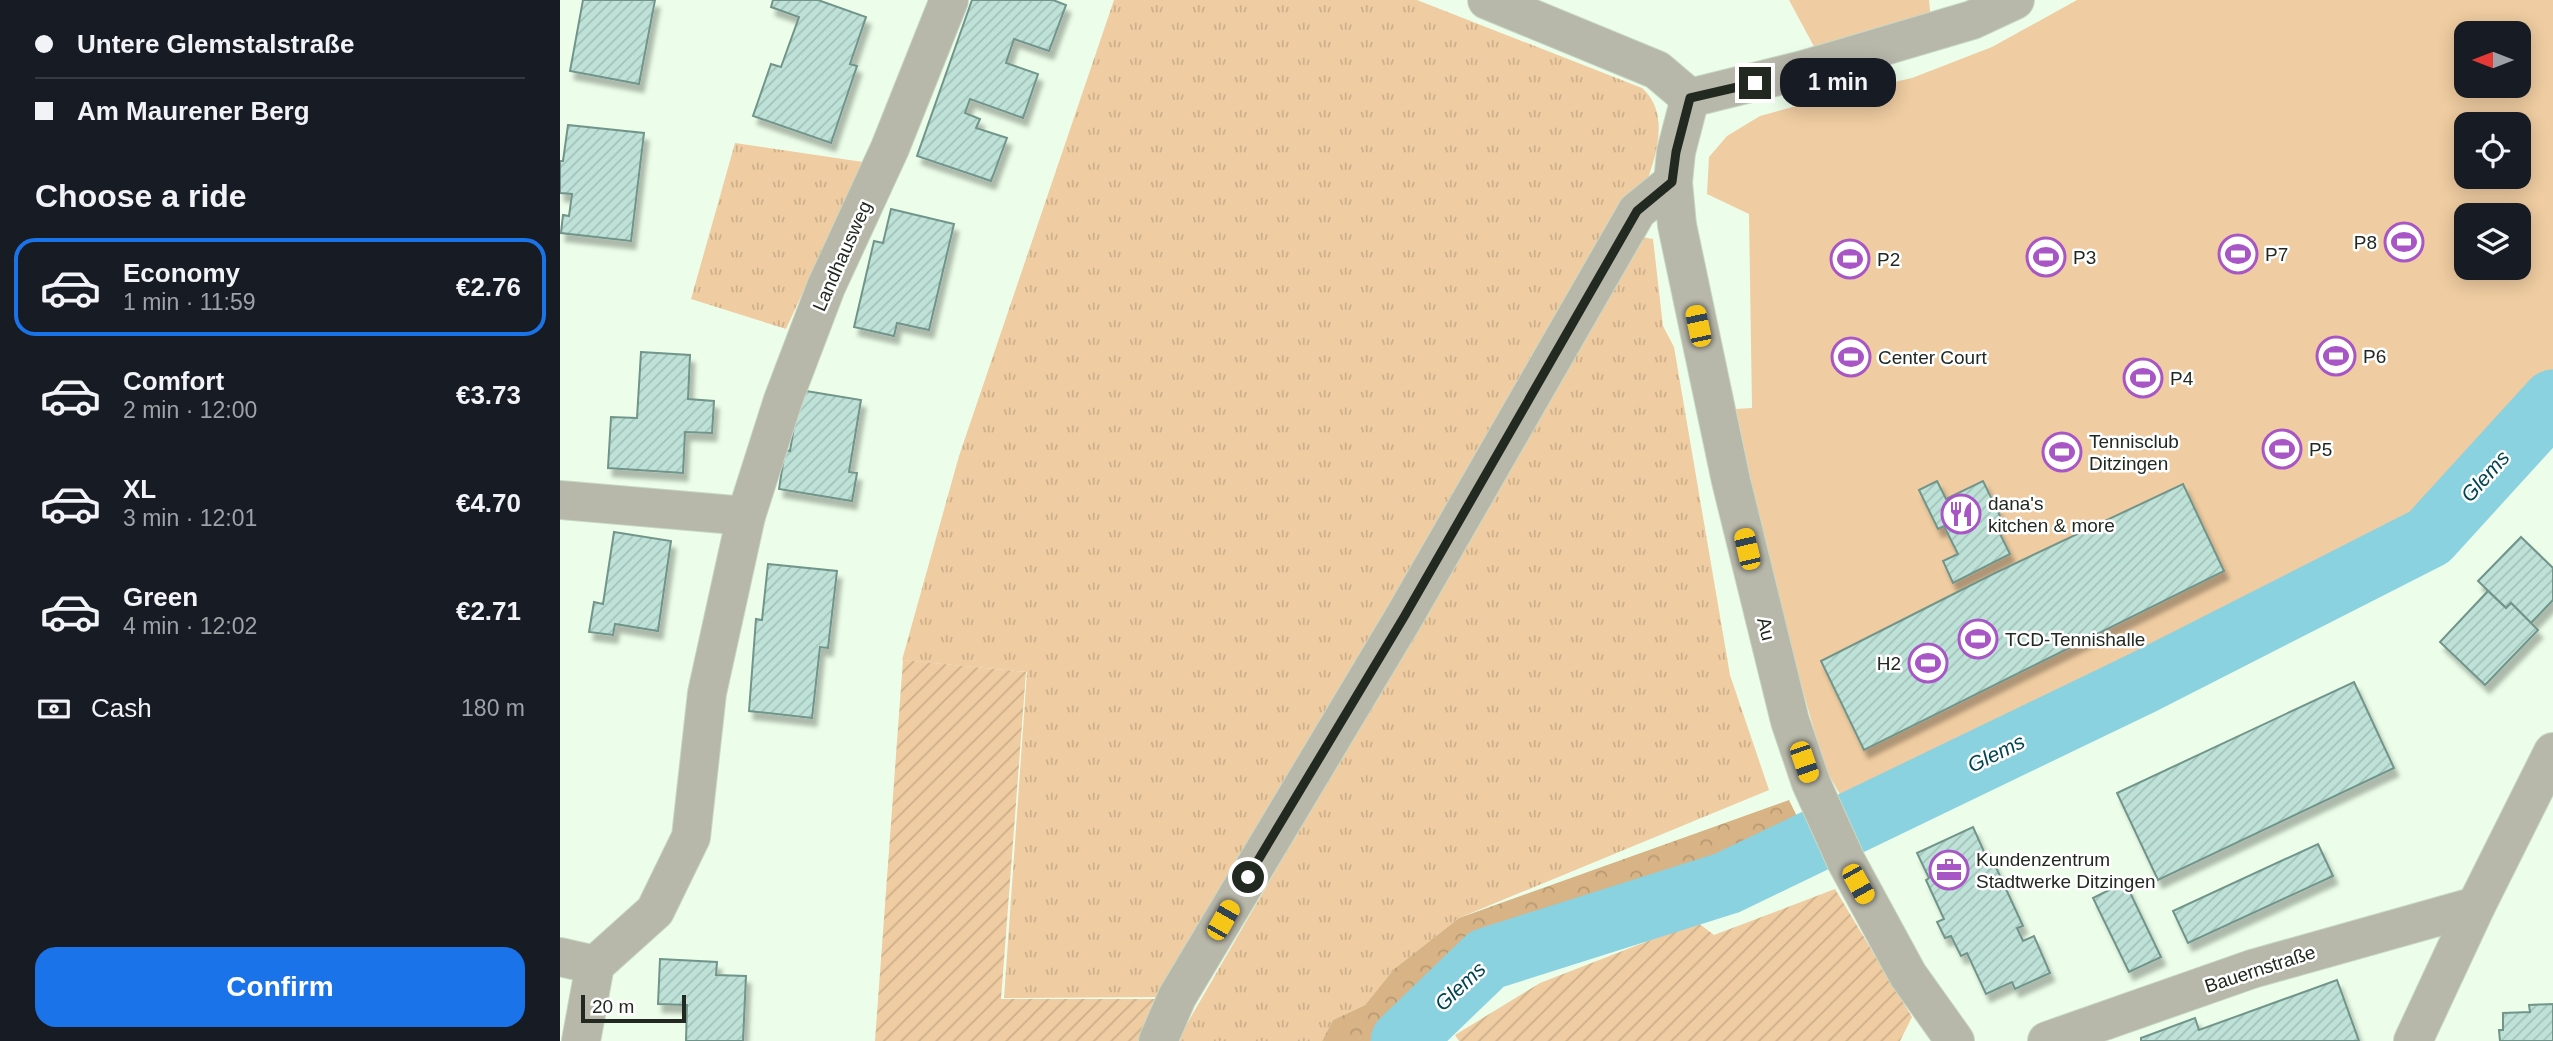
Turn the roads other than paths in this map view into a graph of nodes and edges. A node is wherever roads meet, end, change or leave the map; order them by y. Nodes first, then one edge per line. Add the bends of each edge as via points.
1 (950, 0) edge
2 (1488, 0) edge
3 (2015, 0) edge
4 (1690, 98) junction
5 (1674, 167) junction
6 (560, 500) edge
7 (746, 516) junction
8 (2553, 752) edge
9 (2476, 906) junction
10 (578, 961) edge
11 (581, 1041) edge
12 (1158, 1041) edge
13 (1955, 1041) edge
14 (2047, 1041) edge
15 (2413, 1041) edge

1 - 7 street, Landhausweg via 890,148 826,287
2 - 4 street via 1657,71
3 - 4 street via 1972,20 1803,71
4 - 5 street
5 - 12 street via 1637,211 1411,605 1177,997
5 - 13 street, Au via 1677,225 1700,338 1790,720 1846,861 1908,975
6 - 7 street
7 - 10 street, Landhausweg via 708,693 691,837 655,911
8 - 9 street
9 - 14 street, Bauernstraße via 2252,969
9 - 15 street
10 - 11 street, Landhausweg

